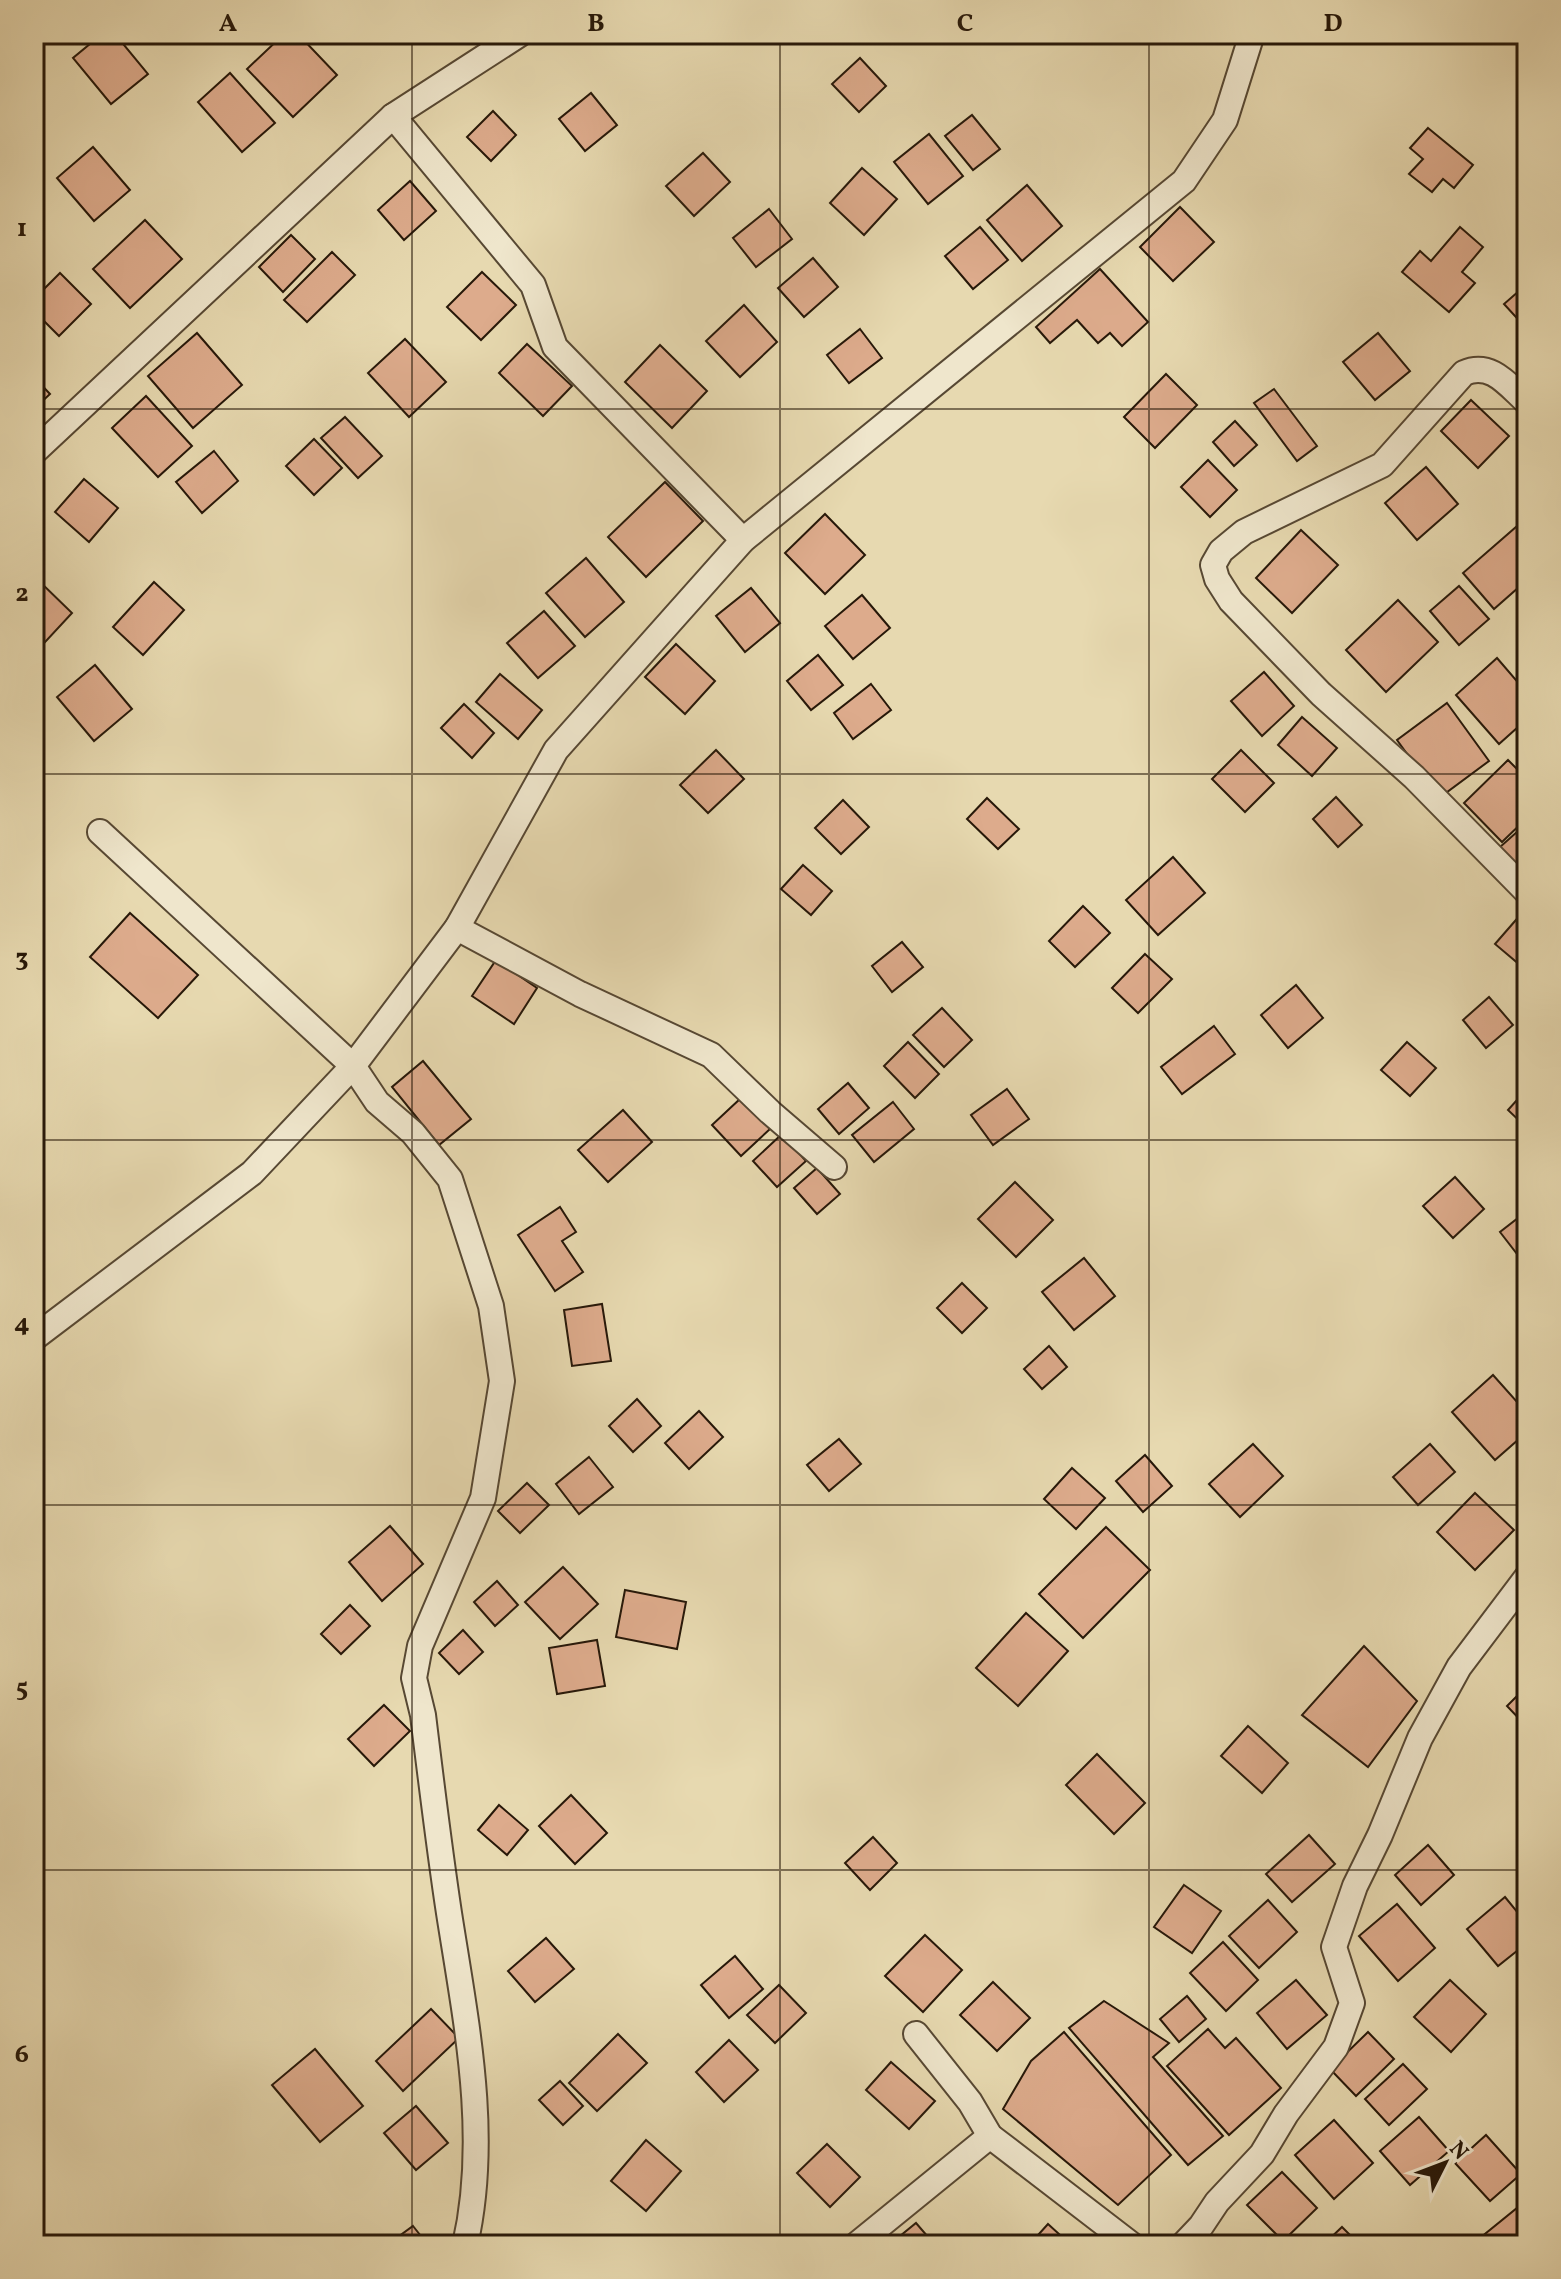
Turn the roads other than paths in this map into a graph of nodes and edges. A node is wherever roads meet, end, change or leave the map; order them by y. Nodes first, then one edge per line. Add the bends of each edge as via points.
1 (520, 34) edge
2 (1252, 34) edge
3 (393, 116) junction
4 (1527, 402) edge
5 (34, 452) edge
6 (743, 540) junction
7 (100, 832) dead end
8 (1527, 892) edge
9 (457, 928) junction
10 (353, 1066) junction
11 (834, 1167) dead end
12 (34, 1338) edge
13 (1527, 1577) edge
14 (916, 2034) dead end
15 (990, 2136) junction
16 (465, 2245) edge
17 (856, 2245) edge
18 (1132, 2245) edge
19 (1183, 2245) edge

1 - 3 street
2 - 6 street via 1225,120 1184,181
3 - 5 street
3 - 6 street via 533,285 555,347
4 - 8 street via 1486,369 1464,373 1382,465 1244,532 1213,565 1231,601
6 - 9 street via 556,750
7 - 10 street
9 - 10 street
9 - 11 street via 580,994 711,1055
10 - 12 street via 252,1173
10 - 16 street via 377,1102 413,1133 450,1179 491,1306 502,1381 483,1498 420,1646 414,1678 466,2021 477,2130
13 - 19 street via 1452,1679 1355,1886 1334,1947 1352,2003 1336,2047 1262,2154
14 - 15 street
15 - 17 street
15 - 18 street

